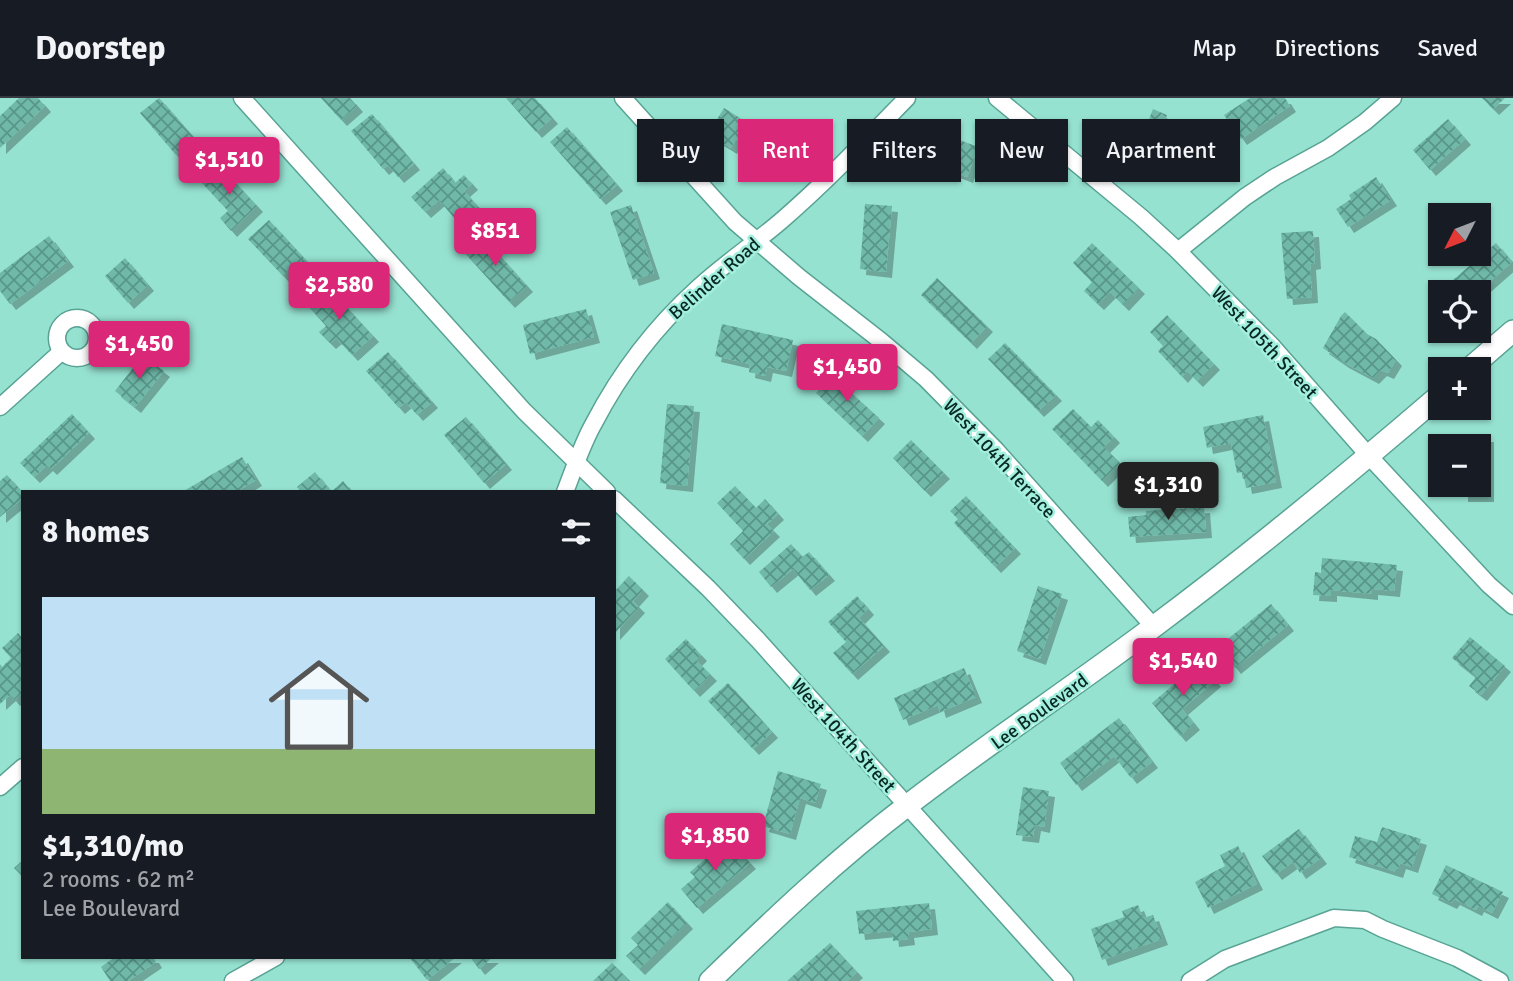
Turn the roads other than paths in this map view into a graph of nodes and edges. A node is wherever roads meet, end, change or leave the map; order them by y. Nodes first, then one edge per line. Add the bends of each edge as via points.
1 (242, 98) edge
2 (623, 98) edge
3 (907, 98) edge
4 (997, 98) edge
5 (1394, 98) edge
6 (756, 240) junction
7 (1178, 251) junction
8 (1513, 331) edge
9 (61, 352) dead end
10 (1483, 357) edge
11 (1428, 405) edge
12 (0, 407) edge
13 (1369, 456) junction
14 (576, 463) junction
15 (566, 490) edge
16 (605, 490) edge
17 (616, 501) edge
18 (1513, 606) edge
19 (1154, 627) junction
20 (21, 768) edge
21 (0, 787) edge
22 (908, 805) junction
23 (272, 959) edge
24 (233, 981) edge
25 (710, 981) edge
26 (1065, 981) edge
27 (1190, 981) edge
28 (1500, 981) edge

1 - 14 street
2 - 6 street, West 104th Terrace
3 - 6 street, Belinder Road
4 - 7 street, West 105th Street
5 - 7 street via 1328,148 1245,197
6 - 14 street, Belinder Road via 698,287 643,346 592,425
6 - 19 street, West 104th Terrace via 926,379
7 - 13 street, West 105th Street via 1272,346
8 - 10 street
9 - 12 street
11 - 13 street, Lee Boulevard
13 - 18 street, West 105th Street
13 - 19 street, Lee Boulevard
14 - 15 street, Belinder Road
14 - 16 street
17 - 22 street, West 104th Street via 708,587
19 - 22 street, Lee Boulevard
20 - 21 street
22 - 25 street, Lee Boulevard via 786,908
22 - 26 street, West 104th Street
23 - 24 street
27 - 28 street via 1225,959 1334,918 1366,920

